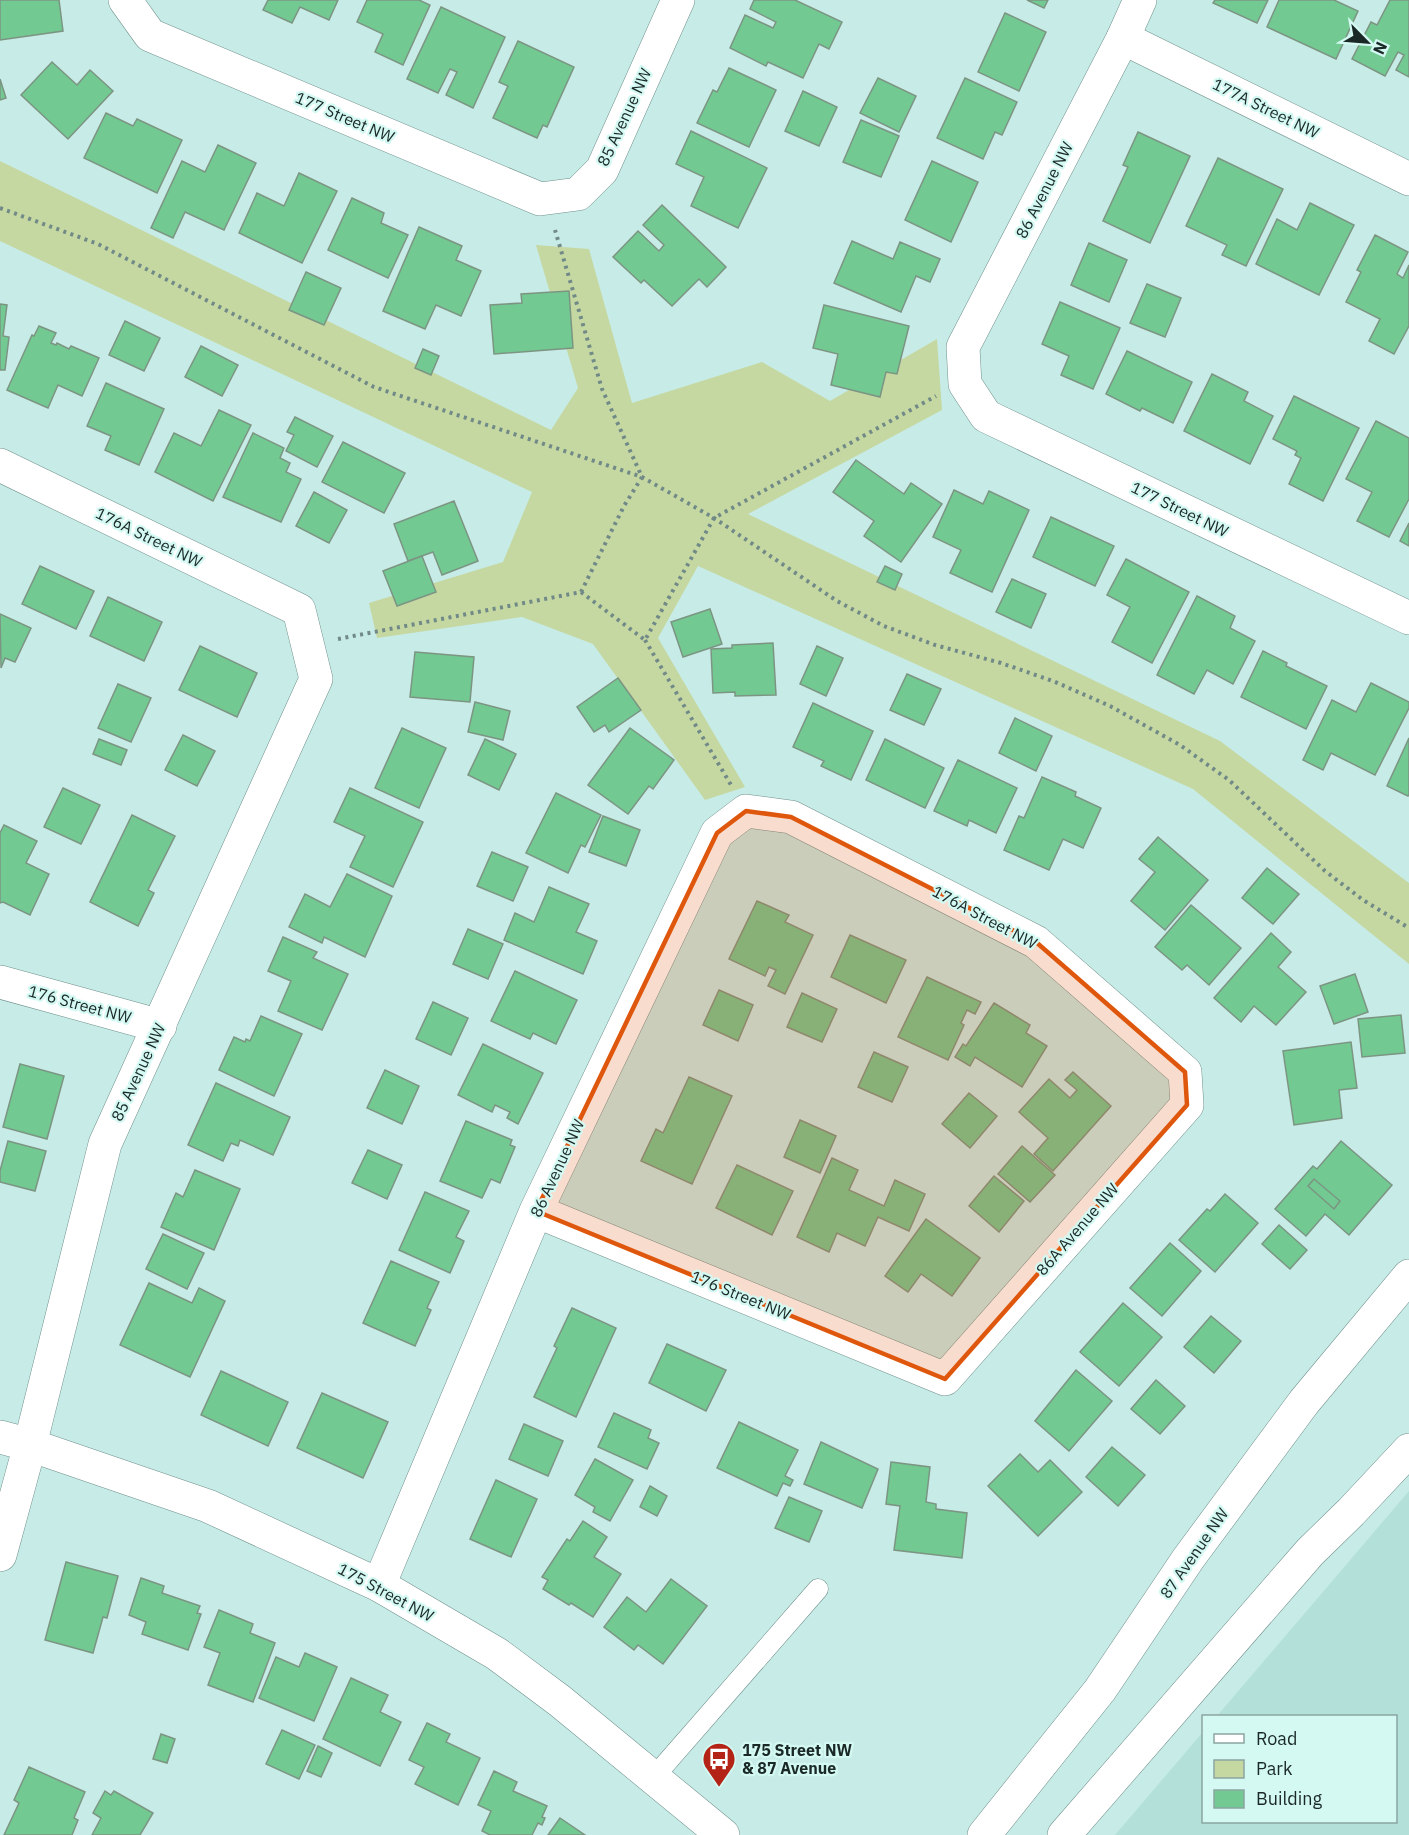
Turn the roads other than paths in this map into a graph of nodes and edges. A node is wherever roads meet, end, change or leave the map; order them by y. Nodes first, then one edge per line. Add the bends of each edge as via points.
1 (125, 0) edge
2 (678, 0) edge
3 (1140, 0) edge
4 (1123, 38) junction
5 (1409, 179) edge
6 (540, 199) joint
7 (965, 384) joint
8 (0, 465) edge
9 (299, 609) joint
10 (1409, 618) edge
11 (746, 811) joint
12 (0, 982) edge
13 (160, 1026) junction
14 (1185, 1072) joint
15 (536, 1211) junction
16 (1409, 1276) edge
17 (945, 1379) joint
18 (15, 1441) edge
19 (1409, 1450) edge
20 (0, 1555) edge
21 (379, 1585) junction
22 (818, 1589) dead end
23 (654, 1777) junction
24 (723, 1835) edge
25 (984, 1835) edge
26 (1064, 1835) edge

1 - 6 street, 177 Street NW via 150,34
2 - 6 street, 85 Avenue NW via 602,170 578,194
3 - 4 street, 86 Avenue NW
4 - 5 street, 177A Street NW
4 - 7 street, 86 Avenue NW via 963,347
7 - 10 street, 177 Street NW via 986,416
8 - 9 street, 176A Street NW
9 - 13 street, 85 Avenue NW via 316,680
11 - 14 street, 176A Street NW via 791,817 1036,942
11 - 15 street, 86 Avenue NW via 717,833
12 - 13 street, 176 Street NW
13 - 18 street, 85 Avenue NW via 105,1144
14 - 17 street, 86A Avenue NW via 1187,1104
15 - 17 street, 176 Street NW
15 - 21 street, 86 Avenue NW
16 - 25 street, 87 Avenue NW via 1304,1402 1188,1559 1100,1690
18 - 20 street, 85 Avenue NW
18 - 21 street, 175 Street NW via 208,1506
19 - 26 street via 1310,1552
21 - 23 street, 175 Street NW via 497,1654
22 - 23 lane
23 - 24 street, 175 Street NW

